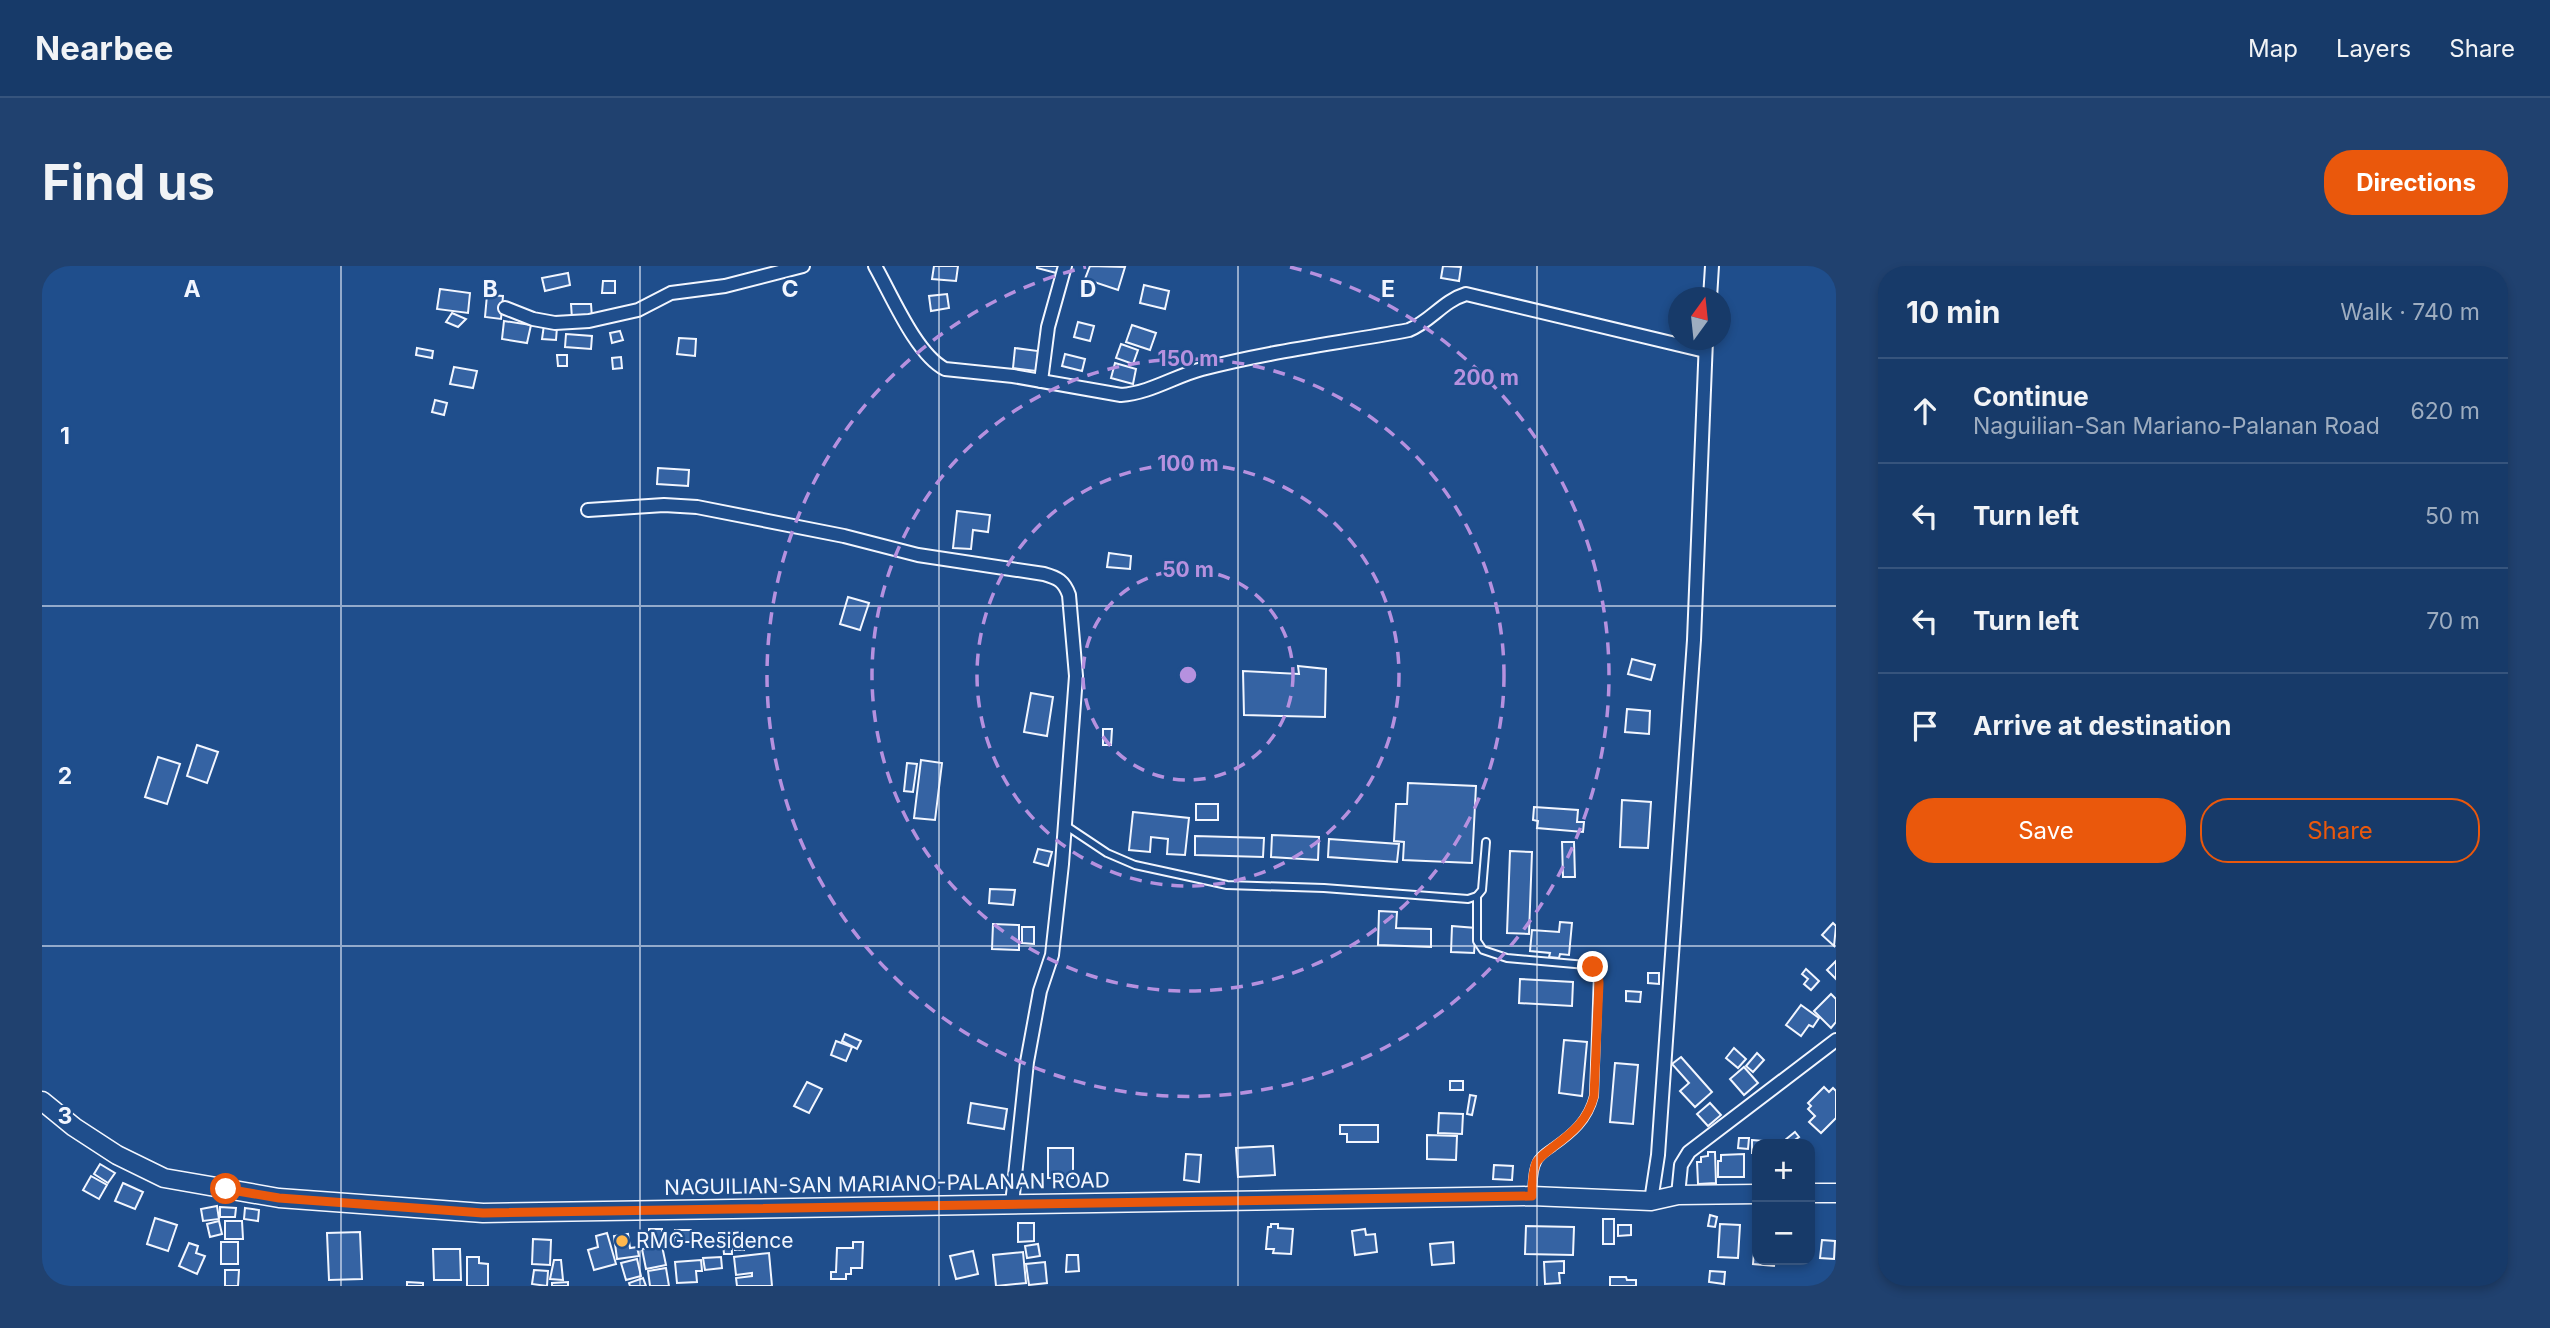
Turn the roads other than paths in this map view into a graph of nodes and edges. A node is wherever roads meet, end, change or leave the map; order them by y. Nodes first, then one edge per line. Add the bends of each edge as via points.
1 (803, 266) edge
2 (875, 266) edge
3 (1065, 266) edge
4 (1713, 266) edge
5 (1711, 287) edge
6 (505, 308) dead end
7 (1668, 337) edge
8 (1706, 350) edge
9 (1041, 381) junction
10 (588, 510) dead end
11 (1065, 825) junction
12 (1486, 842) dead end
13 (1477, 896) junction
14 (1836, 1040) edge
15 (42, 1101) edge
16 (1815, 1193) edge
17 (1836, 1193) edge
18 (1752, 1194) edge
19 (1678, 1195) junction
20 (1532, 1196) junction
21 (1651, 1201) junction
22 (1012, 1204) junction

1 - 6 street via 725,286 671,293 638,310 589,321 555,323
2 - 9 street via 923,351 937,365
3 - 9 street via 1048,327
4 - 5 street
7 - 9 street via 1466,294 1409,330 1201,369 1134,394
8 - 21 street via 1694,640
10 - 11 street via 697,507 918,555 1061,580 1069,595 1076,676
11 - 13 lane via 1135,865 1227,885
11 - 22 street via 1052,955 1027,1062
12 - 13 lane via 1482,890
13 - 20 lane via 1478,941 1483,950 1507,958 1586,965 1598,973 1591,1108 1570,1135 1540,1156 1533,1172
14 - 19 street via 1689,1152 1681,1165
15 - 22 main road, NAGUILIAN-SAN MARIANO-PALANAN ROAD via 117,1155 164,1178 279,1198 483,1213
16 - 17 main road
18 - 19 main road, NAGUILIAN-SAN MARIANO-PALANAN ROAD
19 - 21 main road, NAGUILIAN-SAN MARIANO-PALANAN ROAD
20 - 21 main road, NAGUILIAN-SAN MARIANO-PALANAN ROAD
20 - 22 main road, NAGUILIAN-SAN MARIANO-PALANAN ROAD

